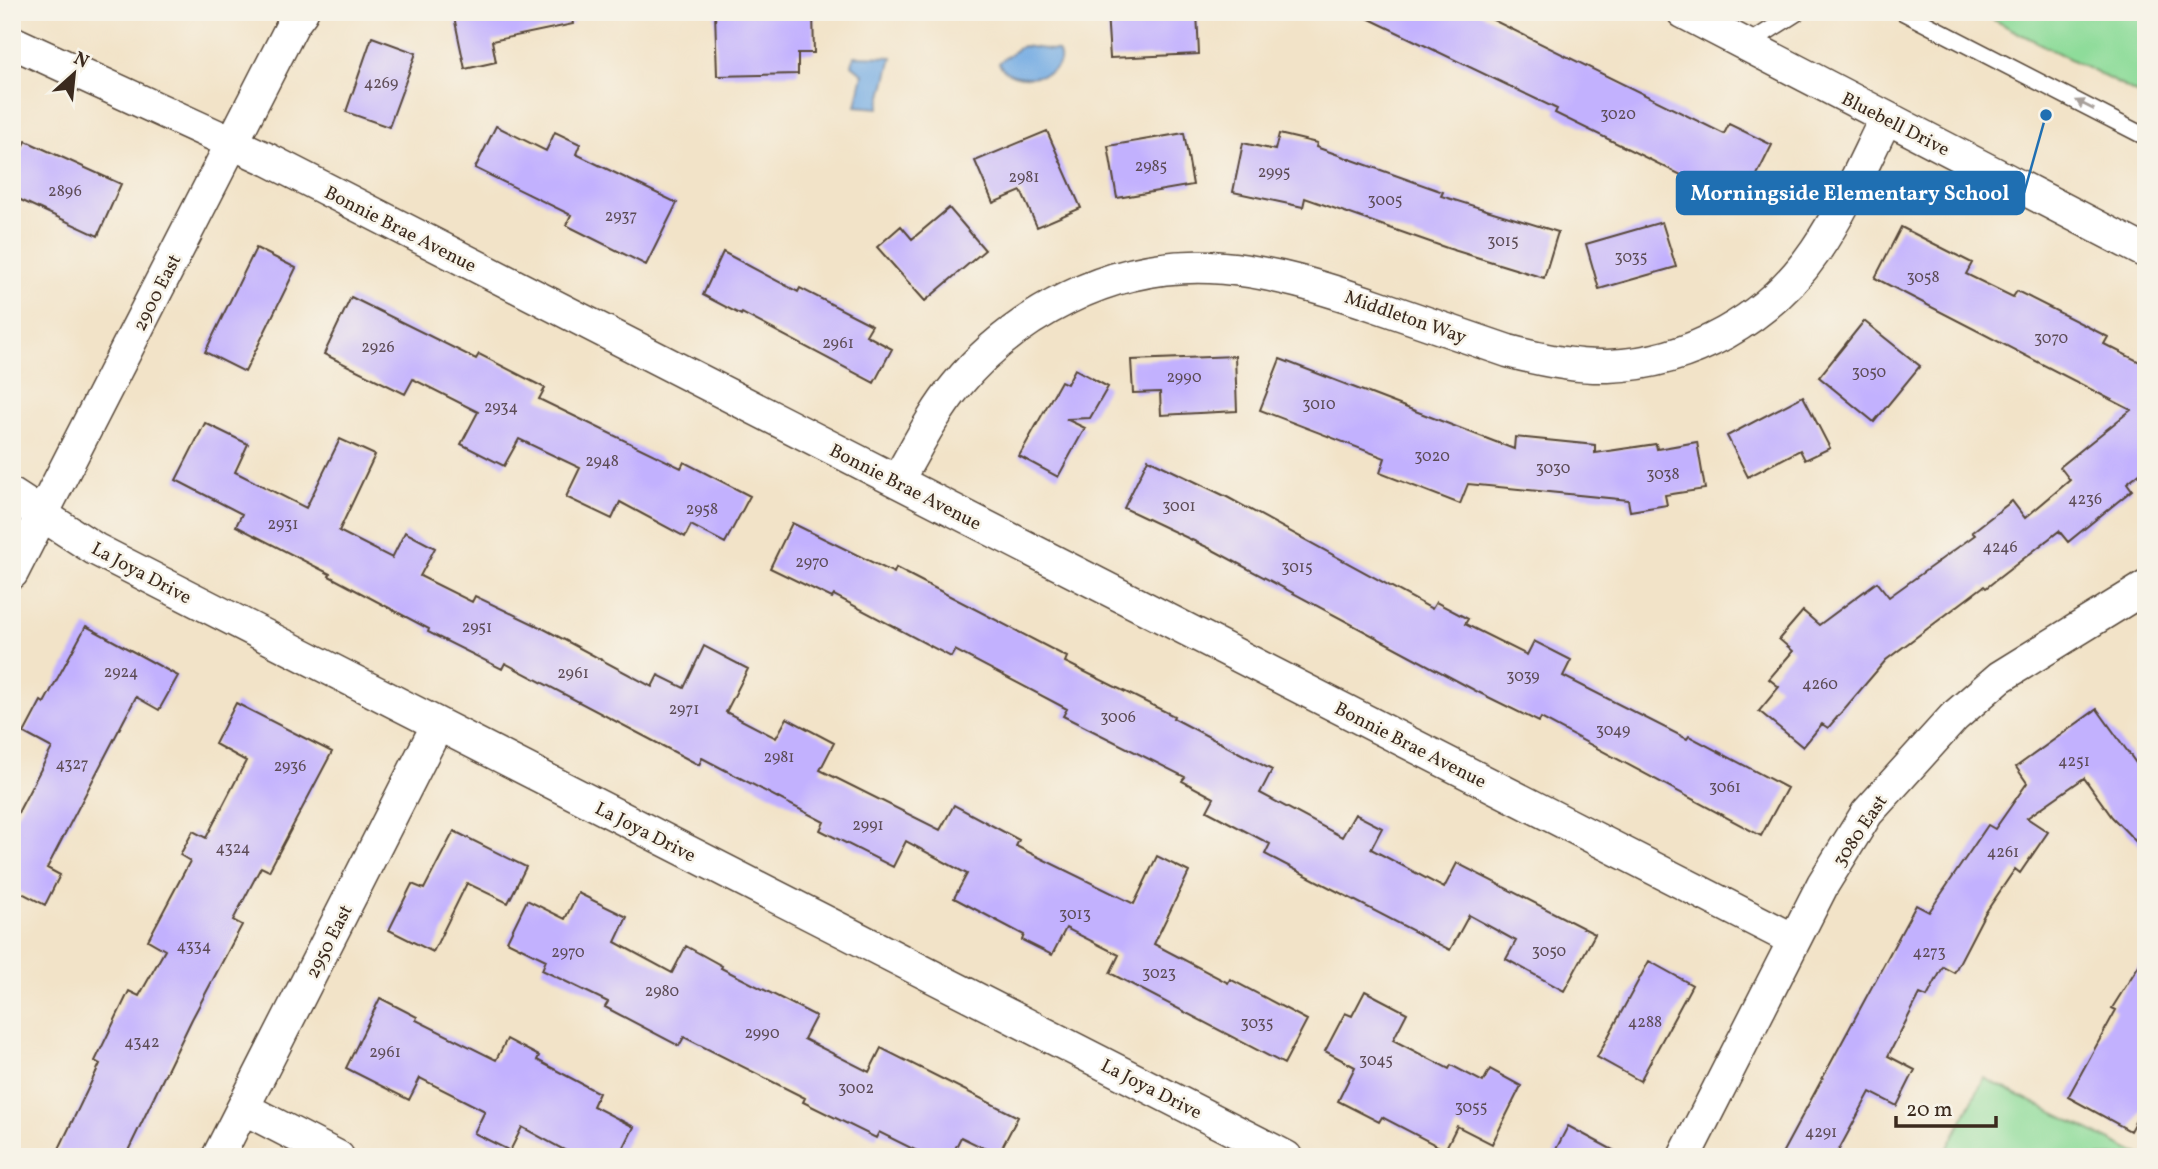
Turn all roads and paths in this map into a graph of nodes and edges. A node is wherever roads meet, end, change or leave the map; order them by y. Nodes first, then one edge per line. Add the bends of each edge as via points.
1 (302, 12) edge
2 (1683, 12) edge
3 (1798, 12) edge
4 (1903, 12) edge
5 (1718, 20) edge
6 (12, 42) edge
7 (1746, 45) junction
8 (1886, 118) junction
9 (2146, 136) edge
10 (232, 142) junction
11 (2146, 252) edge
12 (897, 481) junction
13 (12, 495) edge
14 (42, 514) junction
15 (12, 573) edge
16 (2143, 595) edge
17 (438, 724) junction
18 (1794, 940) junction
19 (243, 1108) junction
20 (218, 1157) edge
21 (338, 1157) edge
22 (1286, 1157) edge
23 (1684, 1157) edge

1 - 10 street, 2900 East
2 - 5 street, Bluebell Drive
3 - 7 lane
9 -> 4 lane
5 - 7 street, Bluebell Drive
6 - 10 street, Bonnie Brae Avenue
7 - 8 street, Bluebell Drive
8 - 11 street, Bluebell Drive
8 - 12 street, Middleton Way via 1831,226 1793,279 1736,328 1708,342 1638,363 1574,365 1540,360 1294,279 1219,267 1156,269 1084,290 994,346 955,387
10 - 12 street, Bonnie Brae Avenue
10 - 14 street, 2900 East
12 - 18 street, Bonnie Brae Avenue
13 - 14 street, La Joya Drive
14 - 15 street, 2900 East
14 - 17 street, La Joya Drive via 95,549
16 - 18 street, 3080 East via 2000,677 1954,717 1867,813
17 - 19 street, 2950 East
17 - 22 street, La Joya Drive
18 - 23 street, 3080 East
19 - 20 street, 2950 East
19 - 21 street

